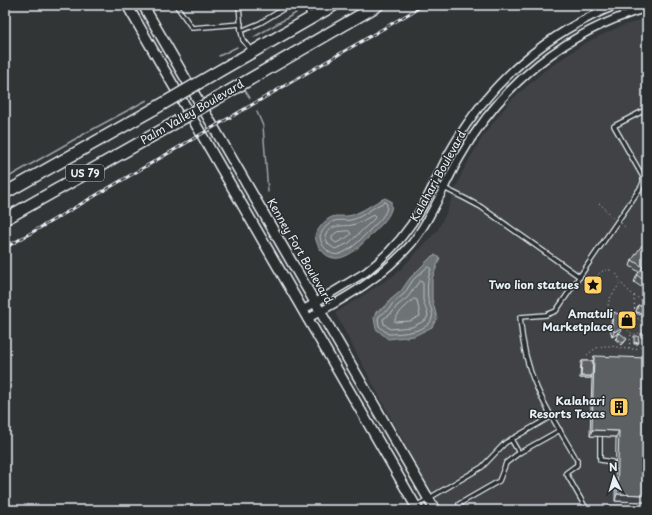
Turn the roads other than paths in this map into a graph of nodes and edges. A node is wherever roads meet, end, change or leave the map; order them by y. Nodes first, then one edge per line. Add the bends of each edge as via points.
1 (127, 5) edge
2 (143, 5) edge
3 (176, 5) edge
4 (239, 5) edge
5 (290, 5) edge
6 (304, 5) edge
7 (334, 5) edge
8 (378, 5) edge
9 (617, 5) edge
10 (284, 6) edge
11 (647, 8) edge
12 (312, 18) junction
13 (241, 24) junction
14 (241, 31) junction
15 (252, 52) junction
16 (647, 109) edge
17 (434, 183) junction
18 (444, 188) junction
19 (5, 193) edge
20 (5, 219) edge
21 (580, 277) junction
22 (316, 303) junction
23 (321, 311) junction
24 (305, 314) junction
25 (552, 416) junction
26 (560, 430) junction
27 (600, 437) edge
28 (511, 439) junction
29 (519, 453) junction
30 (612, 462) dead end
31 (428, 499) junction
32 (414, 509) edge
33 (647, 509) edge
34 (435, 510) edge
35 (462, 510) edge
36 (587, 510) edge
37 (611, 510) edge

1 - 24 main road
2 - 22 main road, Kenney Fort Boulevard
3 - 13 lane via 192,28
4 - 13 lane
5 - 10 lane
6 - 12 lane
7 - 12 highway, Palm Valley Boulevard / US 79
8 - 20 highway, Palm Valley Boulevard / US 79, bridge
9 - 17 street, Kalahari Boulevard via 582,21 552,39 503,80 465,126
10 - 14 lane via 260,23
11 - 18 street, Kalahari Boulevard via 620,16 589,30 531,69 485,118 461,154
12 - 15 highway, Palm Valley Boulevard / US 79
13 - 14 lane
14 - 15 lane via 243,40
15 - 19 highway, Palm Valley Boulevard / US 79, bridge
16 - 21 lane via 614,126 644,182
17 - 18 lane
17 - 22 street, Kalahari Boulevard via 409,228 375,265
18 - 21 lane via 481,207
18 - 23 street, Kalahari Boulevard via 422,230 393,263 363,287
21 - 25 lane via 554,313 546,316 520,317 530,372
22 - 23 main road, Kenney Fort Boulevard
22 - 24 street, Kalahari Boulevard
23 - 24 street, Kalahari Boulevard
23 - 31 main road, Kenney Fort Boulevard
24 - 32 main road
25 - 26 lane
25 - 28 lane
26 - 29 lane
26 - 36 lane via 578,462 576,467 566,473
27 - 30 lane via 600,460
28 - 29 lane
28 - 31 lane via 482,467
29 - 35 lane via 506,463 499,481 458,504
31 - 32 lane
31 - 34 main road, Kenney Fort Boulevard
33 - 37 lane

